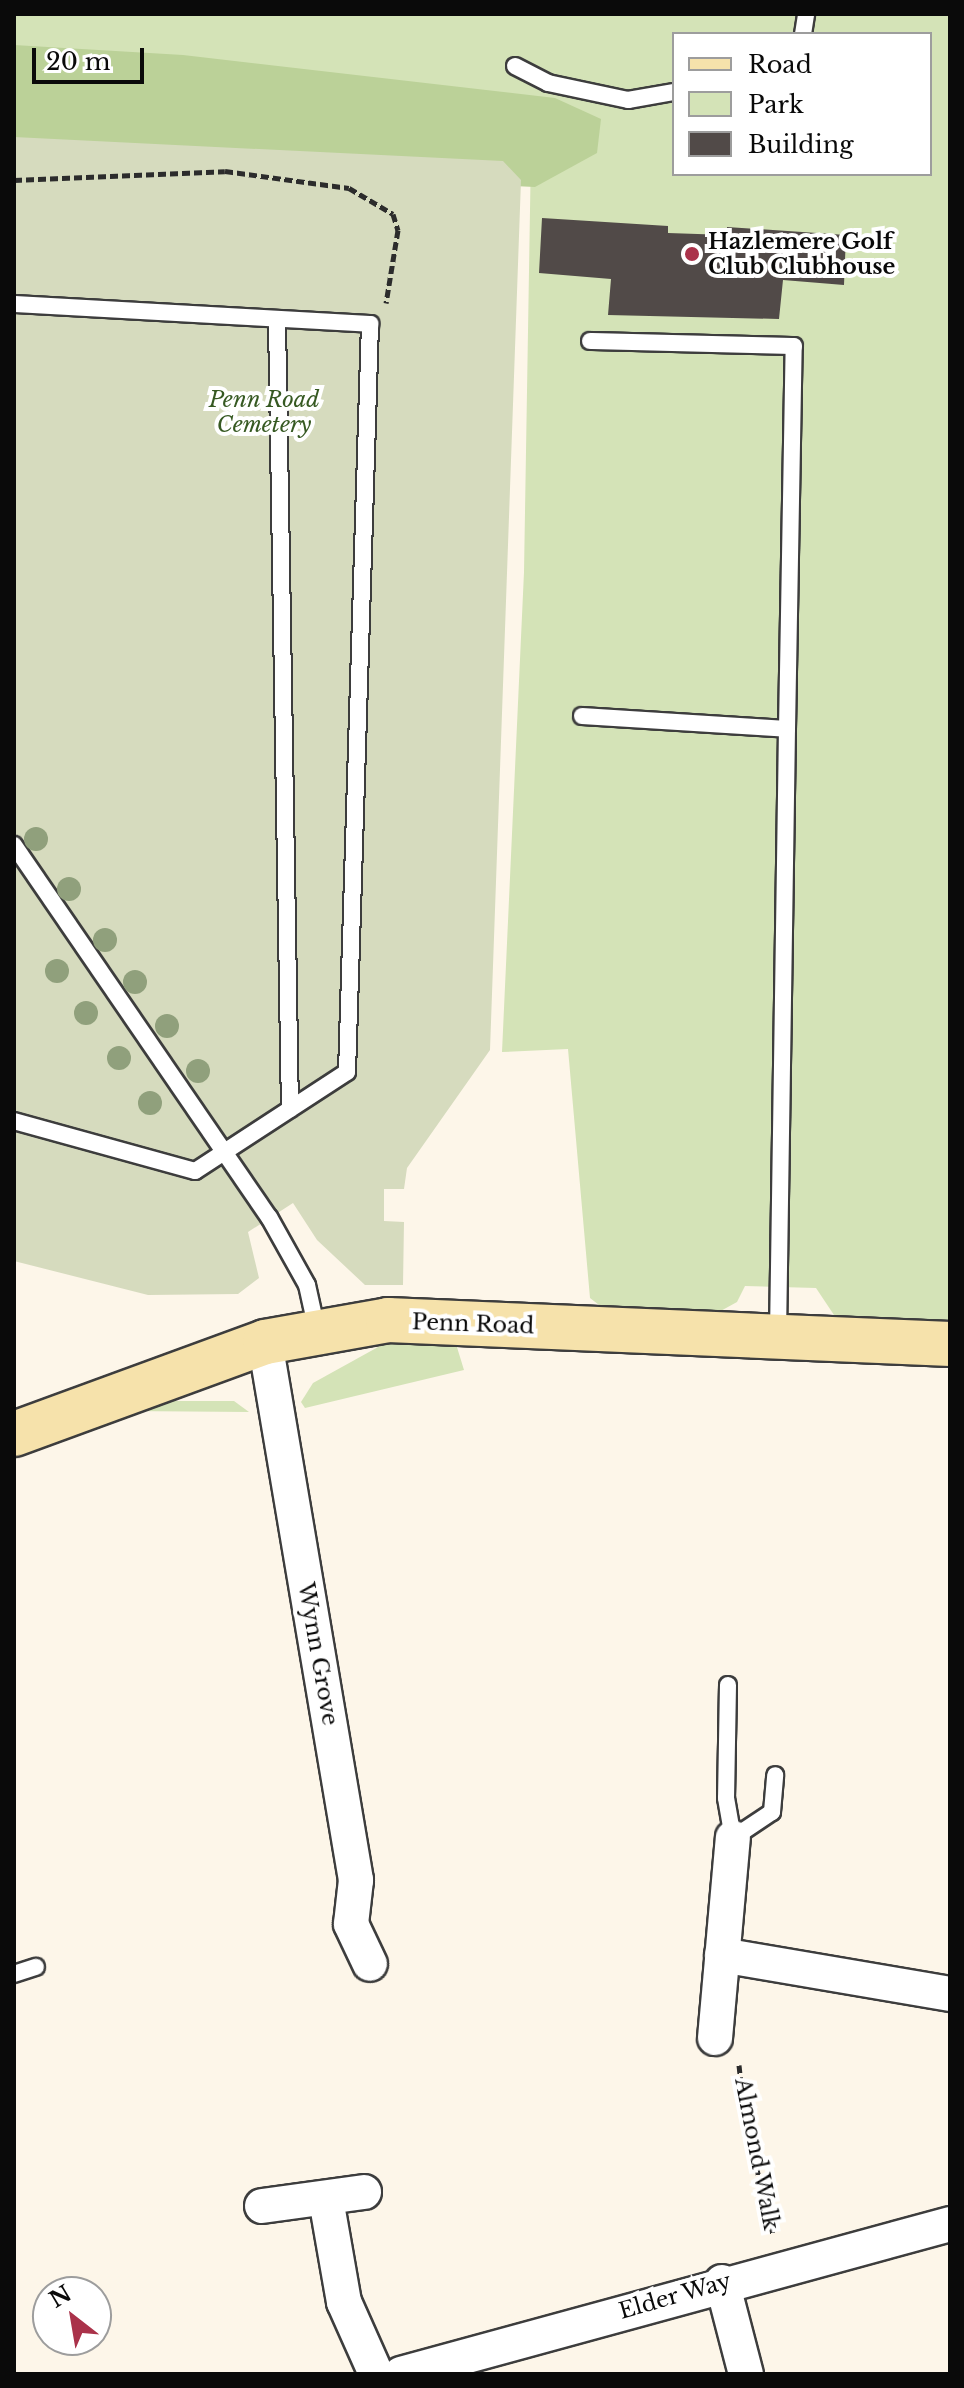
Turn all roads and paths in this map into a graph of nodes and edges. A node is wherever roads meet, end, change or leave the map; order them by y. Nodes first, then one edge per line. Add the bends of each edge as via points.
1 (515, 66) dead end
2 (672, 92) edge
3 (14, 180) edge
4 (14, 304) edge
5 (384, 307) dead end
6 (277, 319) junction
7 (590, 341) dead end
8 (582, 716) dead end
9 (787, 729) junction
10 (14, 845) edge
11 (290, 1109) junction
12 (14, 1121) edge
13 (223, 1152) junction
14 (317, 1331) junction
15 (778, 1336) junction
16 (265, 1342) junction
17 (950, 1344) edge
18 (14, 1434) edge
19 (728, 1685) dead end
20 (775, 1775) dead end
21 (733, 1838) junction
22 (722, 1955) junction
23 (370, 1964) dead end
24 (36, 1967) dead end
25 (14, 1974) edge
26 (950, 1994) edge
27 (715, 2038) joint
28 (364, 2192) dead end
29 (326, 2199) junction
30 (262, 2206) dead end
31 (950, 2224) edge
32 (780, 2267) junction
33 (722, 2282) junction
34 (376, 2374) edge
35 (401, 2374) edge
36 (746, 2374) edge

1 - 2 lane via 548,83 598,95 628,100
3 - 5 path via 225,171 349,188 393,214 398,230
4 - 6 lane
6 - 11 lane
6 - 11 lane via 370,324 347,1072
7 - 9 lane via 794,346
8 - 9 lane
9 - 15 lane
10 - 13 lane
11 - 13 lane
12 - 13 lane via 195,1171
13 - 14 lane via 293,1257 307,1285
14 - 15 main road, Penn Road via 388,1320
14 - 16 main road, Penn Road
15 - 17 main road, Penn Road
16 - 18 main road, Penn Road
16 - 23 street, Wynn Grove via 356,1880 351,1924
19 - 21 lane via 726,1798
20 - 21 lane via 772,1812
21 - 22 street
22 - 26 street
22 - 27 street
24 - 25 lane
27 - 32 path, Almond Walk via 738,2058 745,2120
28 - 29 street
29 - 30 street
29 - 34 street via 344,2302
31 - 32 street, Elder Way
32 - 33 street, Elder Way
33 - 35 street, Elder Way
33 - 36 street

